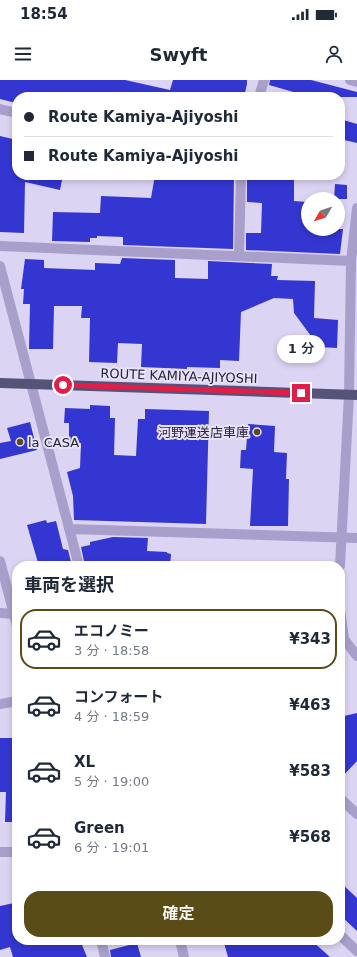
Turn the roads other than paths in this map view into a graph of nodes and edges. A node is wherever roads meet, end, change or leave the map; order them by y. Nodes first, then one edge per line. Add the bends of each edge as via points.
1 (264, 80) edge
2 (350, 80) edge
3 (357, 82) edge
4 (260, 92) edge
5 (0, 109) edge
6 (12, 112) edge
7 (241, 180) edge
8 (357, 208) edge
9 (0, 246) edge
10 (239, 256) junction
11 (351, 261) junction
12 (0, 266) edge
13 (0, 383) edge
14 (32, 384) junction
15 (353, 395) edge
16 (70, 529) junction
17 (341, 537) junction
18 (357, 538) edge
19 (0, 561) edge
20 (78, 561) edge
21 (340, 561) edge
22 (12, 606) edge
23 (0, 613) edge
24 (12, 614) edge
25 (345, 642) edge
26 (357, 656) edge
27 (12, 702) edge
28 (0, 704) edge
29 (345, 803) edge
30 (357, 814) edge
31 (0, 852) edge
32 (12, 852) edge
33 (345, 940) edge
34 (102, 945) edge
35 (181, 945) edge
36 (357, 951) edge
37 (105, 957) edge
38 (184, 957) edge

1 - 4 street
2 - 3 street
5 - 6 street
7 - 10 street
8 - 11 street
9 - 10 street
10 - 11 street
11 - 15 street
12 - 14 street
13 - 14 main road, ROUTE KAMIYA-AJIYOSHI
14 - 15 main road, ROUTE KAMIYA-AJIYOSHI
14 - 16 street
15 - 17 street
16 - 17 street
16 - 20 street
17 - 18 street
17 - 21 street
19 - 22 street
23 - 24 street
25 - 26 street
27 - 28 street
29 - 30 street
31 - 32 street
33 - 36 street
34 - 37 street
35 - 38 street

